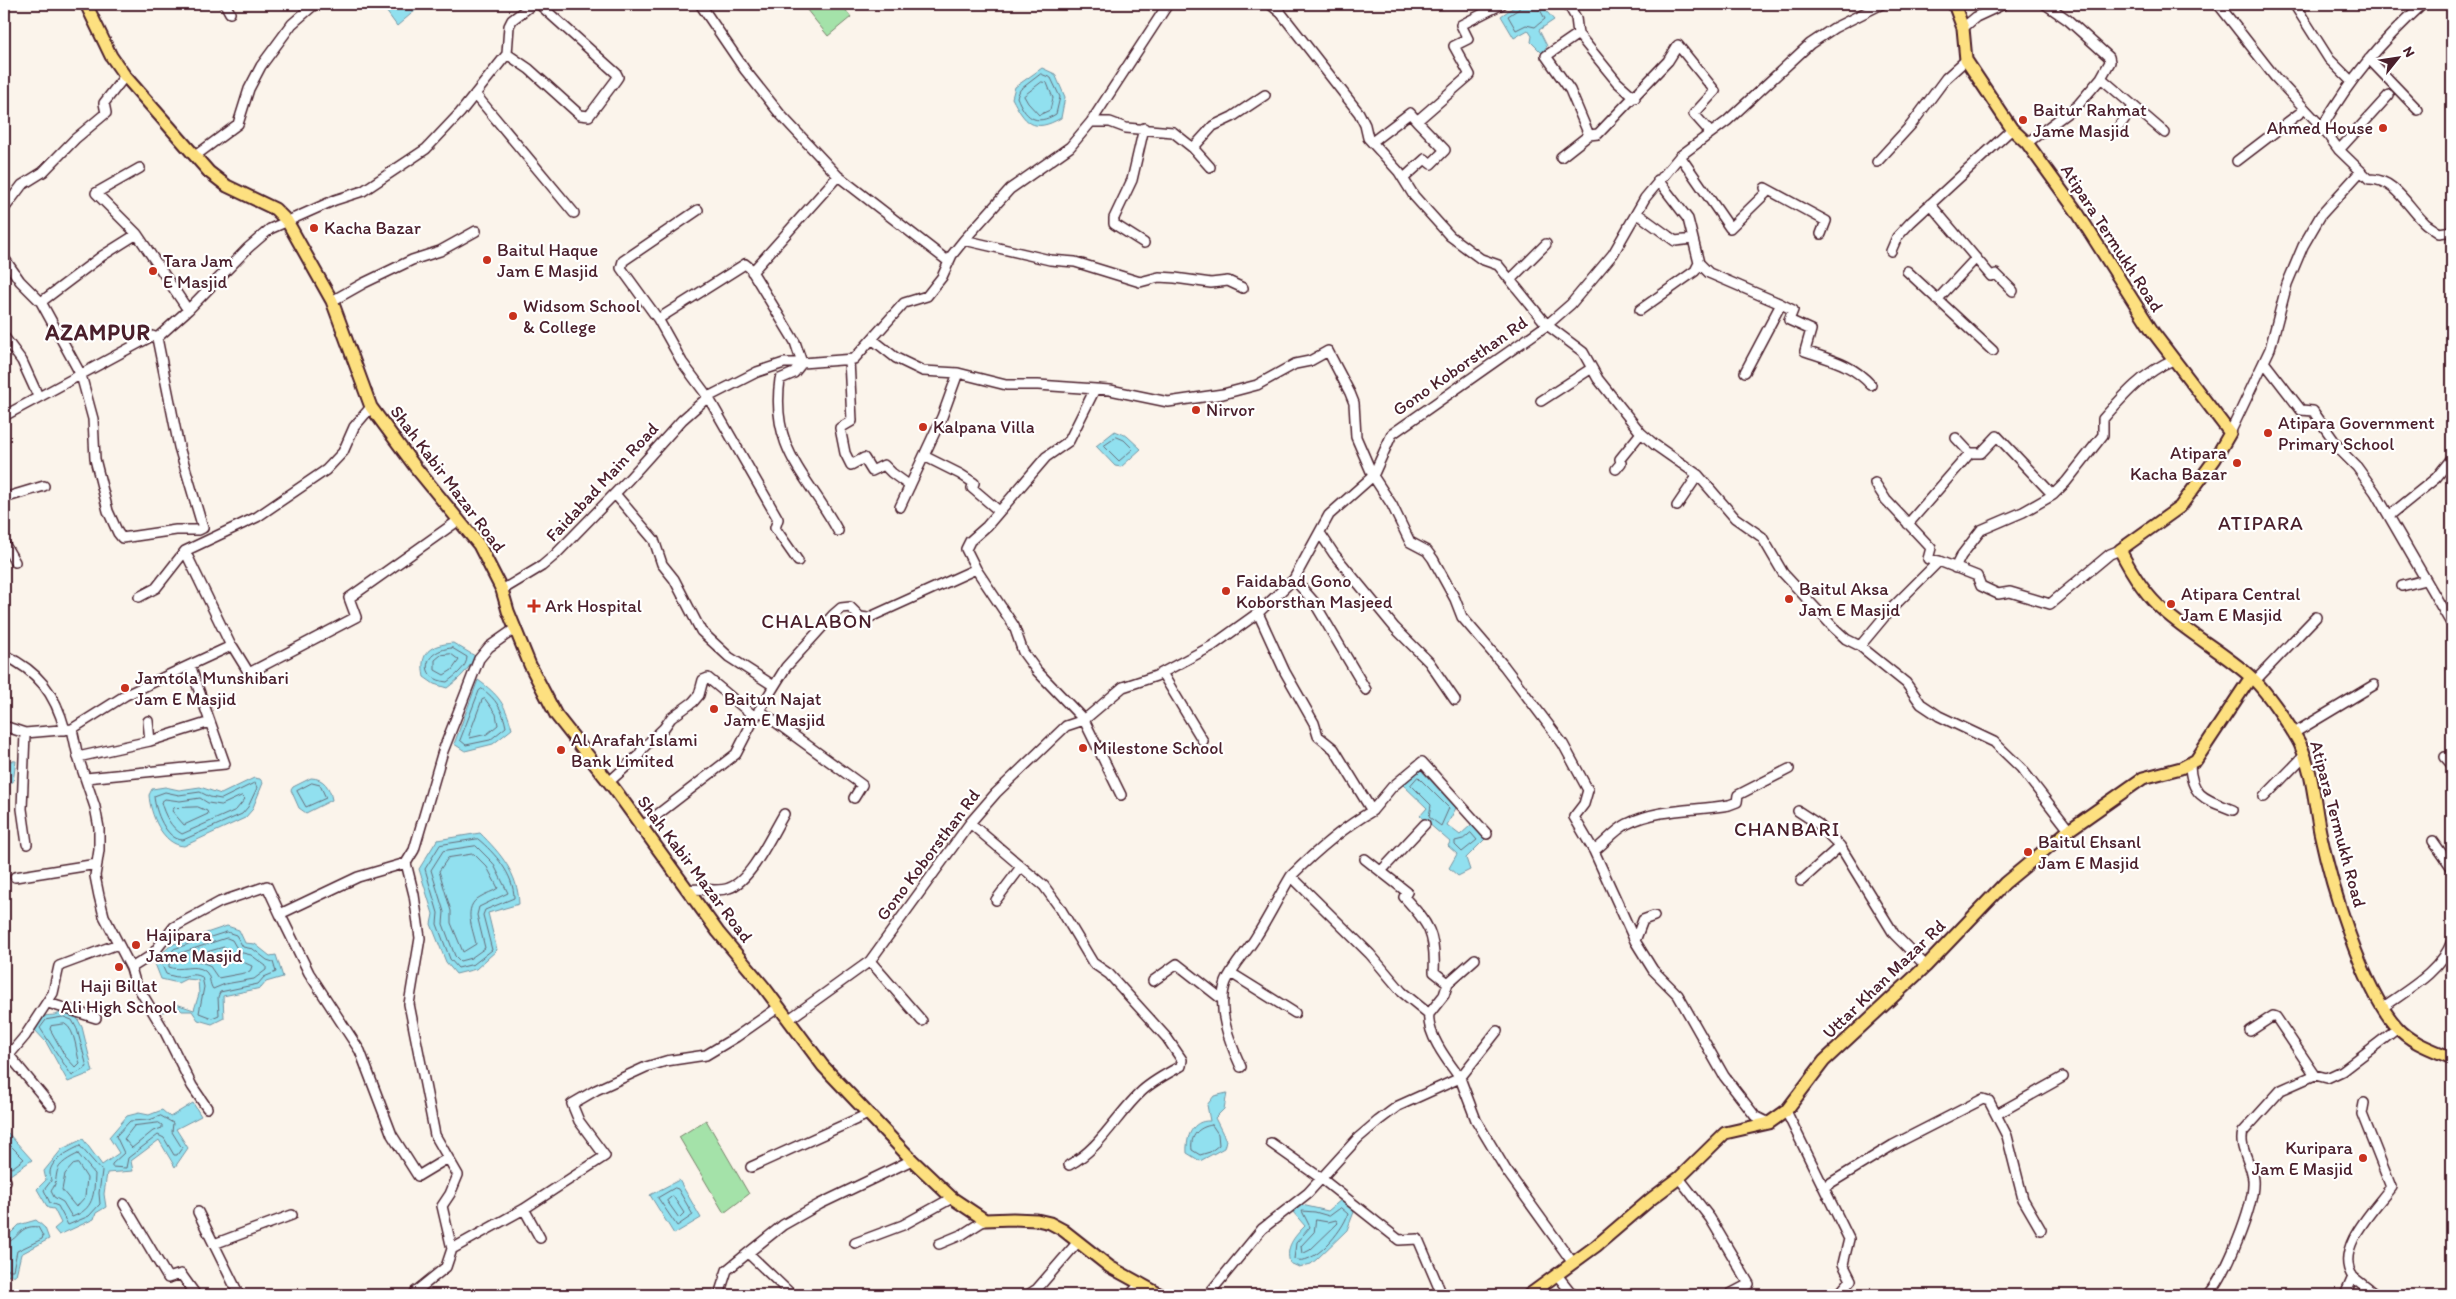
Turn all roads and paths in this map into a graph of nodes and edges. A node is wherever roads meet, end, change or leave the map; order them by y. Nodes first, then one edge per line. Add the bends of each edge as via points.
1 (86, 4) edge
2 (225, 4) edge
3 (315, 4) edge
4 (532, 4) edge
5 (539, 4) edge
6 (700, 4) edge
7 (1168, 4) edge
8 (1270, 4) edge
9 (1502, 4) edge
10 (1568, 4) edge
11 (1882, 4) edge
12 (1954, 4) edge
13 (2004, 4) edge
14 (2045, 4) edge
15 (2218, 4) edge
16 (2423, 4) edge
17 (2296, 7) dead end
18 (230, 13) dead end
19 (1963, 28) junction
20 (1578, 34) junction
21 (507, 54) junction
22 (2369, 59) junction
23 (1966, 60) junction
24 (125, 76) junction
25 (2101, 78) junction
26 (2350, 80) junction
27 (475, 94) junction
28 (1265, 94) dead end
29 (2389, 95) dead end
30 (1635, 98) junction
31 (2134, 106) junction
32 (2305, 109) junction
33 (2418, 110) dead end
34 (1417, 121) junction
35 (1092, 122) junction
36 (2120, 125) dead end
37 (2322, 127) junction
38 (1144, 128) junction
39 (2012, 129) junction
40 (1710, 132) junction
41 (2165, 133) dead end
42 (1589, 135) junction
43 (1372, 142) junction
44 (2027, 143) junction
45 (1193, 148) junction
46 (2339, 150) junction
47 (195, 156) junction
48 (1561, 156) dead end
49 (1680, 156) junction
50 (2237, 160) dead end
51 (1877, 162) dead end
52 (1210, 167) dead end
53 (140, 168) dead end
54 (2361, 171) junction
55 (838, 176) junction
56 (1404, 178) junction
57 (1658, 180) junction
58 (1930, 204) junction
59 (4, 209) edge
60 (698, 210) dead end
61 (574, 213) dead end
62 (1638, 214) junction
63 (287, 221) junction
64 (476, 231) dead end
65 (2452, 231) edge
66 (137, 234) junction
67 (1821, 234) dead end
68 (1693, 239) junction
69 (964, 240) junction
70 (1144, 243) dead end
71 (1546, 244) dead end
72 (1891, 251) dead end
73 (4, 258) edge
74 (1976, 258) junction
75 (949, 262) junction
76 (1699, 263) junction
77 (1907, 271) dead end
78 (752, 272) junction
79 (1510, 279) junction
80 (1242, 288) dead end
81 (2013, 291) dead end
82 (1937, 300) junction
83 (332, 301) junction
84 (41, 302) junction
85 (1781, 304) junction
86 (188, 310) junction
87 (1640, 310) dead end
88 (658, 319) junction
89 (1548, 325) junction
90 (157, 338) junction
91 (4, 339) edge
92 (872, 339) junction
93 (1993, 351) dead end
94 (849, 360) junction
95 (2173, 360) junction
96 (2264, 362) junction
97 (802, 363) junction
98 (1592, 368) junction
99 (1745, 372) dead end
100 (958, 373) junction
101 (81, 375) junction
102 (1871, 385) dead end
103 (1095, 389) junction
104 (38, 396) junction
105 (708, 397) junction
106 (1540, 401) dead end
107 (371, 407) junction
108 (4, 416) edge
109 (1641, 433) junction
110 (2230, 434) junction
111 (1956, 438) dead end
112 (1970, 454) junction
113 (924, 456) junction
114 (2452, 458) edge
115 (1616, 469) dead end
116 (1698, 475) junction
117 (1373, 476) junction
118 (1875, 483) dead end
119 (44, 486) dead end
120 (910, 486) junction
121 (615, 494) junction
122 (2053, 494) junction
123 (4, 498) edge
124 (1677, 506) dead end
125 (900, 507) dead end
126 (1000, 511) junction
127 (2389, 516) junction
128 (459, 520) junction
129 (1908, 524) junction
130 (838, 531) dead end
131 (1320, 533) junction
132 (4, 543) edge
133 (2120, 550) junction
134 (184, 551) junction
135 (798, 561) dead end
136 (1938, 561) junction
137 (16, 562) dead end
138 (976, 568) junction
139 (1955, 568) junction
140 (1294, 579) junction
141 (2425, 580) junction
142 (2402, 586) dead end
143 (502, 590) junction
144 (139, 597) dead end
145 (1258, 613) junction
146 (2316, 617) dead end
147 (2452, 626) edge
148 (516, 628) junction
149 (1860, 646) junction
150 (233, 647) dead end
151 (4, 655) edge
152 (190, 665) junction
153 (1162, 673) junction
154 (2253, 679) junction
155 (2374, 685) dead end
156 (774, 686) junction
157 (1366, 690) dead end
158 (1455, 700) dead end
159 (757, 714) junction
160 (1084, 720) junction
161 (148, 722) dead end
162 (210, 722) junction
163 (4, 726) edge
164 (68, 729) junction
165 (25, 733) junction
166 (2294, 733) junction
167 (150, 741) junction
168 (1203, 741) dead end
169 (2305, 755) junction
170 (78, 757) junction
171 (2445, 757) dead end
172 (2190, 765) junction
173 (2452, 765) edge
174 (1789, 769) dead end
175 (86, 778) junction
176 (609, 782) junction
177 (1121, 795) dead end
178 (2264, 797) dead end
179 (854, 798) dead end
180 (2233, 810) dead end
181 (1372, 811) junction
182 (1798, 811) dead end
183 (784, 814) dead end
184 (970, 823) junction
185 (1424, 824) dead end
186 (640, 828) junction
187 (2069, 830) junction
188 (1487, 834) dead end
189 (2433, 841) dead end
190 (27, 844) dead end
191 (1840, 846) junction
192 (1594, 851) junction
193 (1365, 858) dead end
194 (406, 863) junction
195 (97, 864) junction
196 (1021, 867) junction
197 (2452, 868) edge
198 (1382, 870) junction
199 (1291, 876) junction
200 (15, 877) dead end
201 (1801, 881) dead end
202 (686, 890) junction
203 (996, 900) dead end
204 (280, 914) junction
205 (1654, 916) dead end
206 (1635, 941) junction
207 (2452, 942) edge
208 (118, 944) junction
209 (1475, 959) dead end
210 (870, 961) junction
211 (1926, 966) junction
212 (131, 968) junction
213 (1231, 973) junction
214 (1153, 981) dead end
215 (1448, 983) junction
216 (1223, 1000) junction
217 (48, 1003) junction
218 (779, 1007) junction
219 (2382, 1008) junction
220 (1295, 1013) dead end
221 (1429, 1014) junction
222 (96, 1018) dead end
223 (788, 1020) junction
224 (922, 1021) dead end
225 (2398, 1028) junction
226 (1497, 1030) dead end
227 (2250, 1031) dead end
228 (5, 1055) edge
229 (2452, 1058) edge
230 (1241, 1067) dead end
231 (2315, 1075) junction
232 (2063, 1077) dead end
233 (1460, 1078) junction
234 (2364, 1103) dead end
235 (51, 1106) dead end
236 (207, 1108) dead end
237 (1786, 1111) junction
238 (868, 1114) junction
239 (1996, 1114) junction
240 (1768, 1122) junction
241 (1271, 1143) dead end
242 (448, 1158) junction
243 (912, 1160) junction
244 (1069, 1165) dead end
245 (751, 1167) dead end
246 (1679, 1178) junction
247 (1322, 1179) junction
248 (1824, 1187) junction
249 (952, 1198) junction
250 (124, 1204) dead end
251 (524, 1209) junction
252 (198, 1212) dead end
253 (292, 1215) dead end
254 (985, 1220) junction
255 (2040, 1230) dead end
256 (540, 1238) dead end
257 (854, 1243) dead end
258 (1077, 1243) junction
259 (214, 1244) junction
260 (939, 1244) dead end
261 (452, 1248) junction
262 (748, 1253) junction
263 (1573, 1263) junction
264 (1557, 1275) junction
265 (2353, 1276) junction
266 (1141, 1283) junction
267 (414, 1294) edge
268 (1730, 1294) edge
269 (196, 1295) edge
270 (239, 1295) edge
271 (719, 1295) edge
272 (792, 1295) edge
273 (1028, 1295) edge
274 (1130, 1295) edge
275 (1161, 1295) edge
276 (1208, 1295) edge
277 (1442, 1295) edge
278 (1529, 1295) edge
279 (1573, 1295) edge
280 (1597, 1295) edge
281 (1603, 1295) edge
282 (1838, 1295) edge
283 (2208, 1295) edge
284 (2345, 1295) edge
285 (2376, 1295) edge

1 - 24 main road, Shah Kabir Mazar Road via 111,56
2 - 18 street
3 - 47 street via 292,24 261,66 238,124
4 - 21 street via 512,20
5 - 21 street via 616,73 616,80 589,116 584,116
6 - 55 street via 780,114
7 - 35 street
8 - 43 street via 1281,13 1360,113
9 - 34 street via 1461,25 1468,39 1454,46 1470,75
10 - 20 street via 1576,18
11 - 40 street, Gono Koborsthan Rd via 1810,44 1727,121
12 - 19 main road, Atipara Termukh Road
13 - 19 street via 1976,17
14 - 25 street via 2109,57 2110,62
15 - 32 street via 2275,77
16 - 22 street via 2385,39
17 - 26 street via 2329,59
19 - 23 main road, Atipara Termukh Road
20 - 30 street via 1617,82
20 - 42 street via 1546,56 1570,90
21 - 27 street
22 - 26 street
22 - 33 street
23 - 39 main road, Atipara Termukh Road
23 - 51 street via 1946,78 1911,125
24 - 47 main road, Shah Kabir Mazar Road
24 - 59 street via 104,103 106,112 43,172 22,185
25 - 31 street
25 - 44 street via 2078,105
26 - 37 street
27 - 61 street
27 - 63 street via 426,149 363,190
28 - 45 street via 1213,126
29 - 46 street
30 - 40 street via 1678,45 1715,91 1694,114
30 - 42 street via 1598,134
31 - 36 street
31 - 41 street
32 - 37 street
32 - 50 street
34 - 43 street via 1410,113
34 - 56 street via 1445,150 1431,164 1425,159
35 - 38 street
35 - 69 street via 1070,147 1010,189
37 - 46 street
38 - 45 street via 1173,132
38 - 70 street via 1132,180 1114,218 1114,224
39 - 44 main road, Atipara Termukh Road
39 - 58 street
40 - 49 street, Gono Koborsthan Rd
42 - 48 street
43 - 56 street
44 - 95 main road, Atipara Termukh Road via 2078,212
45 - 52 street
46 - 54 street
47 - 63 main road, Shah Kabir Mazar Road via 227,186 275,208
49 - 57 street, Gono Koborsthan Rd
49 - 67 street via 1730,228 1768,191 1765,188 1826,221
53 - 66 street via 96,193
54 - 65 street via 2369,179 2379,179 2393,189 2424,223 2440,233
54 - 96 street via 2321,215 2303,246 2287,284
55 - 75 street
55 - 78 street
56 - 79 street via 1414,196 1450,236 1481,259 1498,265
57 - 62 street, Gono Koborsthan Rd
57 - 68 street via 1688,219
58 - 72 street via 1897,236
58 - 74 street
60 - 88 street via 620,264
62 - 68 street via 1676,241
62 - 89 street, Gono Koborsthan Rd via 1613,254
63 - 83 main road, Shah Kabir Mazar Road
63 - 86 street via 248,248
64 - 83 street
66 - 84 street
66 - 86 street
68 - 76 street
69 - 75 street
69 - 80 street via 1050,260 1075,262 1140,282 1159,277 1228,281
71 - 79 street
73 - 84 street via 20,282
74 - 81 street via 1991,276 1996,274
74 - 82 street
75 - 92 street via 927,296 904,303
76 - 85 street via 1709,273
76 - 87 street via 1695,271
77 - 82 street
78 - 88 street via 745,264 736,268
78 - 97 street via 794,342
79 - 89 street
82 - 93 street
83 - 107 main road, Shah Kabir Mazar Road
84 - 101 street
85 - 99 street
85 - 102 street via 1793,310 1789,320 1811,330 1805,351 1852,368
86 - 90 street
88 - 105 street via 682,362
89 - 98 street via 1583,352
89 - 117 street, Gono Koborsthan Rd via 1392,434
90 - 101 street via 152,336
90 - 101 street via 179,447 201,529 122,538 118,533 108,512 95,459 94,419
91 - 104 street via 22,361
92 - 94 street via 854,359
92 - 100 street via 896,358 922,371
94 - 97 street, Faidabad Main Road
94 - 120 street via 852,421 840,428 845,453 851,465 864,458 872,471 884,465
95 - 110 main road, Atipara Termukh Road
95 - 122 street via 2142,378 2114,406 2103,420 2103,435
96 - 110 street
96 - 127 street via 2302,411 2313,411 2342,452 2357,467
97 - 105 street, Faidabad Main Road via 784,363 757,372
97 - 130 street via 794,373 780,379 779,422 789,455
98 - 106 street
98 - 109 street
100 - 103 street via 1006,385
100 - 113 street
101 - 104 street
103 - 117 street via 1168,402 1216,396 1257,385 1295,364 1328,352 1352,398 1356,438
103 - 126 street via 1069,441 1046,457
104 - 108 street
105 - 121 street, Faidabad Main Road via 682,420
105 - 135 street via 778,519 775,528
107 - 128 main road, Shah Kabir Mazar Road
107 - 134 street via 354,428 343,452 326,470 257,517
109 - 115 street
109 - 116 street
110 - 133 main road via 2180,507
111 - 112 street
112 - 122 street via 1981,453 1997,436
112 - 129 street
113 - 120 street
113 - 126 street via 974,483 972,488
114 - 127 street via 2436,478
116 - 124 street
116 - 149 street via 1735,518 1762,537 1783,573 1834,628
117 - 131 street, Gono Koborsthan Rd via 1329,515
117 - 192 street via 1410,542 1427,551 1433,559 1456,599 1462,617 1563,744 1588,790 1584,804 1574,817
118 - 129 street
119 - 123 street
120 - 125 street
121 - 143 street, Faidabad Main Road via 555,555
121 - 156 street via 654,540 662,564 674,579 701,631 729,657
122 - 139 street via 2023,512 1981,530
126 - 138 street via 967,544
127 - 141 street
128 - 143 main road, Shah Kabir Mazar Road via 479,545
128 - 150 street via 349,598 356,617 249,673
129 - 136 street via 1931,548 1928,559
131 - 140 street, Gono Koborsthan Rd
131 - 158 street via 1395,628 1429,662
132 - 137 street
133 - 139 street via 2110,554 2050,604 2010,592 1998,594 1981,586 1978,576
133 - 154 main road, Atipara Termukh Road via 2138,583 2163,610
134 - 144 street via 156,588
134 - 152 street via 231,646
136 - 139 street
136 - 149 street
138 - 156 street via 868,618 860,617 850,607 841,608 801,648
138 - 160 street via 1014,626 1023,652
140 - 145 street, Gono Koborsthan Rd
140 - 157 street via 1314,602
141 - 142 street
141 - 147 street
143 - 148 main road, Shah Kabir Mazar Road
145 - 153 street, Gono Koborsthan Rd via 1212,646
145 - 181 street via 1318,736 1334,749
146 - 154 street
148 - 176 main road, Shah Kabir Mazar Road via 541,689 556,715
148 - 194 street via 478,659 443,751 414,850
149 - 187 street via 1906,683 1927,708 1994,742 2021,768
151 - 164 street via 22,664 44,684
152 - 162 street
152 - 164 street via 114,702
153 - 160 street, Gono Koborsthan Rd via 1123,687
153 - 168 street
154 - 166 main road, Atipara Termukh Road
154 - 172 main road
155 - 166 street
156 - 159 street
159 - 176 street via 708,678 703,680 693,702 671,718 639,755
159 - 179 street via 862,785
159 - 186 street via 736,754
160 - 177 street
160 - 184 street, Gono Koborsthan Rd via 1066,726 996,793
161 - 167 street
162 - 167 street
162 - 175 street via 225,764
163 - 165 street
164 - 165 street
164 - 170 street
165 - 190 street via 22,809
166 - 169 main road, Atipara Termukh Road
167 - 170 street
169 - 178 street
169 - 219 main road, Atipara Termukh Road via 2324,851 2354,945
170 - 175 street
171 - 173 street
172 - 180 street via 2190,777 2197,792 2206,800
172 - 187 main road, Uttar Khan Mazar Rd via 2143,778
174 - 192 street via 1738,795 1737,802 1729,805 1702,810 1674,810 1626,825
175 - 195 street via 99,828
176 - 186 main road, Shah Kabir Mazar Road
181 - 188 street via 1392,787 1422,762
181 - 199 street via 1347,825
182 - 191 street via 1818,824
183 - 202 street via 751,873 730,888
184 - 196 street
184 - 210 street, Gono Koborsthan Rd
185 - 198 street
186 - 202 main road, Shah Kabir Mazar Road
187 - 211 main road, Uttar Khan Mazar Rd via 2005,883
189 - 197 street
191 - 201 street
191 - 211 street via 1894,934
192 - 206 street
193 - 198 street
194 - 204 street via 358,877
194 - 242 street via 420,938 409,1004 435,1135
195 - 200 street
195 - 208 street via 95,876 104,916
196 - 203 street
196 - 244 street via 1044,886 1093,963 1109,974 1167,1038 1182,1060 1181,1066 1142,1090 1096,1145
198 - 215 street via 1407,892 1404,896 1429,926 1434,972
199 - 213 street
199 - 221 street via 1370,954 1402,992
202 - 218 main road, Shah Kabir Mazar Road
204 - 212 street via 267,886 220,902 174,927 152,955
204 - 242 street via 310,973 360,1051 392,1135 418,1176
205 - 206 street via 1643,920
206 - 240 street via 1653,970 1678,995 1724,1076 1755,1116
207 - 219 street via 2449,950 2424,978
208 - 212 street
208 - 217 street via 59,966
209 - 215 street
210 - 223 street, Gono Koborsthan Rd
210 - 224 street
211 - 237 main road, Uttar Khan Mazar Rd via 1824,1062
212 - 236 street via 134,982
213 - 216 street
213 - 220 street
214 - 216 street via 1177,964
215 - 221 street via 1444,996
216 - 230 street via 1230,1044
217 - 222 street
217 - 228 street
218 - 223 main road, Shah Kabir Mazar Road
218 - 251 street via 706,1055 646,1067 572,1104 579,1121 605,1156
219 - 225 main road, Atipara Termukh Road
221 - 233 street via 1441,1051
223 - 238 main road, Shah Kabir Mazar Road via 823,1066
225 - 229 main road, Atipara Termukh Road via 2425,1047
225 - 231 street via 2342,1071 2327,1078
226 - 233 street
227 - 231 street via 2276,1017
228 - 235 street via 33,1082
231 - 283 street via 2281,1090 2243,1132 2241,1140 2254,1182 2243,1224 2226,1267
232 - 239 street
233 - 247 street via 1414,1098 1378,1120
233 - 263 street via 1476,1120 1506,1170
234 - 265 street via 2362,1114 2391,1187 2354,1239 2347,1256
237 - 240 main road, Uttar Khan Mazar Rd
237 - 248 street
238 - 243 main road, Shah Kabir Mazar Road
238 - 245 street
239 - 248 street via 1983,1099 1893,1145
239 - 255 street via 2007,1136 2023,1199
240 - 246 main road, Uttar Khan Mazar Rd via 1725,1133
241 - 247 street
242 - 261 street via 458,1175 442,1206
243 - 249 main road, Shah Kabir Mazar Road
243 - 262 street via 820,1204 783,1226
246 - 263 main road, Uttar Khan Mazar Rd
246 - 268 street via 1710,1218 1749,1284
247 - 276 street via 1262,1229
247 - 277 street via 1399,1240 1418,1239
248 - 282 street via 1850,1239 1844,1264 1851,1280
249 - 254 main road, Shah Kabir Mazar Road
249 - 257 street via 903,1225
250 - 269 street via 168,1278 181,1274
251 - 256 street
251 - 261 street
252 - 259 street
253 - 259 street
254 - 258 main road via 1037,1220 1063,1230
254 - 260 street
258 - 266 main road via 1110,1267
258 - 273 street
259 - 270 street
261 - 267 street via 446,1267
262 - 271 street via 727,1270
262 - 272 street
263 - 264 main road, Uttar Khan Mazar Rd
264 - 278 main road, Uttar Khan Mazar Rd
264 - 279 street
265 - 284 street
265 - 285 street
266 - 274 street
266 - 275 main road
280 - 281 street

